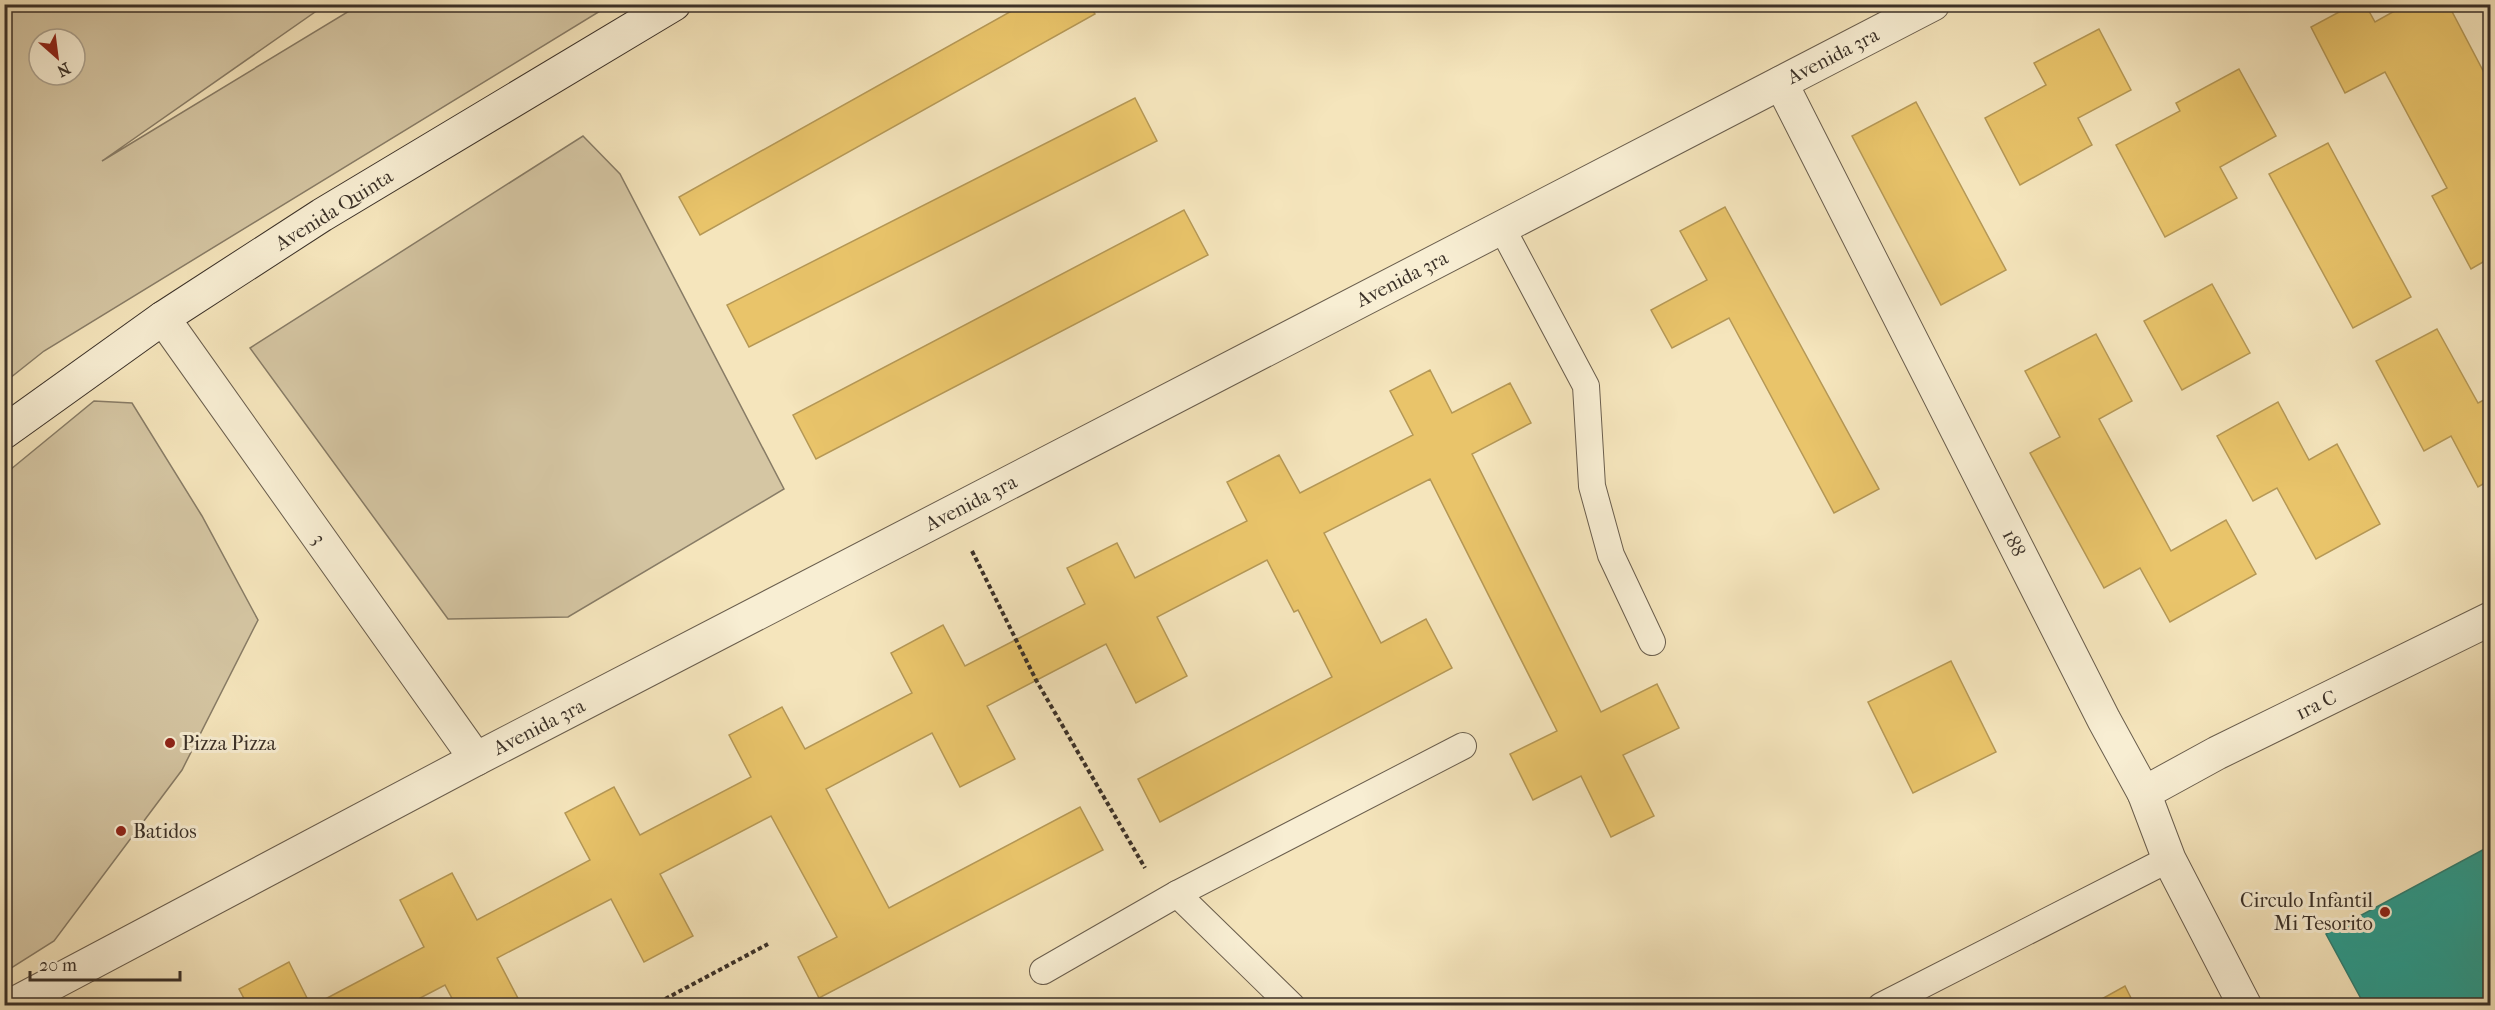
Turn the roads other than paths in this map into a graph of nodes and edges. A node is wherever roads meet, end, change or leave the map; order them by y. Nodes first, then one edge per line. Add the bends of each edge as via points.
1 (674, 4) edge
2 (1933, 4) edge
3 (1781, 82) junction
4 (1502, 228) junction
5 (163, 318) junction
6 (4, 432) edge
7 (2490, 619) edge
8 (1652, 642) dead end
9 (1463, 746) dead end
10 (476, 759) junction
11 (2144, 793) junction
12 (2169, 859) junction
13 (1177, 894) junction
14 (1043, 970) dead end
15 (10, 1005) edge
16 (1292, 1005) edge
17 (1881, 1005) edge
18 (2245, 1005) edge

1 - 5 street, Avenida Quinta via 322,215
2 - 3 street, Avenida 3ra
3 - 4 street, Avenida 3ra
3 - 11 street, 188
4 - 8 lane via 1586,386 1592,486 1611,555
4 - 10 street, Avenida 3ra
5 - 6 street, Avenida Quinta
5 - 10 street, 3
7 - 11 street, 1ra C
9 - 13 lane
10 - 15 street, Avenida 3ra
11 - 12 street, 188
12 - 17 lane
12 - 18 street, 188
13 - 14 lane
13 - 16 lane

